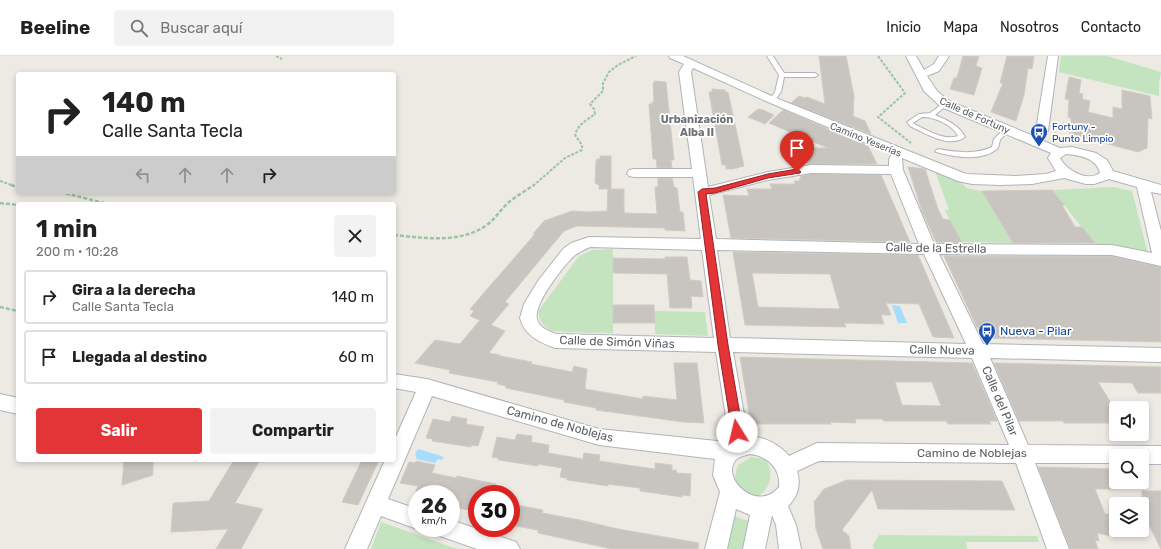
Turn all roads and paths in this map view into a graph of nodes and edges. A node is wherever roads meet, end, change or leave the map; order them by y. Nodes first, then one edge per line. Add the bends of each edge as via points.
1 (276, 56) edge
2 (636, 56) edge
3 (674, 56) edge
4 (770, 56) edge
5 (911, 56) edge
6 (944, 56) edge
7 (1053, 56) edge
8 (282, 59) dead end
9 (690, 63) junction
10 (782, 74) junction
11 (920, 74) junction
12 (815, 75) dead end
13 (772, 100) junction
14 (945, 104) junction
15 (931, 115) junction
16 (1007, 130) junction
17 (1034, 140) junction
18 (938, 151) dead end
19 (1060, 152) junction
20 (900, 153) junction
21 (896, 170) junction
22 (1065, 172) junction
23 (634, 173) dead end
24 (699, 173) junction
25 (1107, 174) junction
26 (0, 181) edge
27 (16, 186) edge
28 (1143, 186) junction
29 (1161, 190) edge
30 (702, 192) junction
31 (68, 194) edge
32 (100, 202) edge
33 (0, 203) edge
34 (16, 205) edge
35 (396, 235) edge
36 (709, 244) junction
37 (929, 248) junction
38 (1161, 261) edge
39 (0, 308) edge
40 (16, 311) edge
41 (723, 345) junction
42 (978, 351) junction
43 (1161, 355) edge
44 (396, 381) edge
45 (427, 387) junction
46 (0, 402) edge
47 (16, 406) edge
48 (734, 450) junction
49 (1022, 453) junction
50 (1161, 455) edge
51 (396, 459) edge
52 (395, 462) edge
53 (786, 467) junction
54 (730, 492) junction
55 (376, 505) junction
56 (770, 506) junction
57 (408, 516) edge
58 (460, 533) edge
59 (356, 549) edge
60 (510, 549) edge
61 (716, 549) edge
62 (754, 549) edge
63 (790, 549) edge
64 (1058, 549) edge

1 - 8 path
2 - 35 path via 617,65 607,74 603,82 604,91 590,104 595,114 576,129 575,135 582,145 582,150 565,158 538,182 508,203 487,225 467,235 453,238
3 - 9 street, Camino Yeserías
4 - 10 lane
5 - 11 street, Calle de Fortuny
6 - 11 street via 932,72
7 - 17 street via 1042,131
9 - 13 street, Camino Yeserías
9 - 24 street via 685,72
10 - 12 lane
10 - 13 lane via 778,92
11 - 14 street, Calle de Fortuny via 930,92
13 - 20 street, Camino Yeserías
14 - 15 lane
14 - 16 street, Calle de Fortuny
15 - 15 lane via 921,115 910,122 949,140 962,137 954,127
16 - 17 street, Calle de Fortuny
16 - 18 lane via 997,139 995,148 990,152 976,154
17 - 19 street, Calle de Fortuny
19 - 22 street via 1054,158 1055,163
19 - 25 street via 1074,151 1091,156 1104,165
20 - 21 street via 894,159
20 - 22 street, Camino Yeserías via 972,180 1047,179
21 - 30 street via 812,169 768,176
21 - 37 street, Calle del Pilar
22 - 25 street via 1091,180 1098,180
23 - 24 street
24 - 30 street
25 - 28 street
26 - 27 path
28 - 29 street
28 - 38 street
30 - 36 street
31 - 32 path
33 - 34 path
36 - 37 street, Calle de la Estrella
36 - 41 street
36 - 41 street, Calle de Simón Viñas via 589,242 576,247 568,252 533,300 528,309 528,318 537,333 555,341
37 - 38 street, Calle de la Estrella via 1112,250
37 - 42 street, Calle del Pilar
39 - 40 path
41 - 42 street, Calle Nueva
41 - 48 street
42 - 43 street, Calle Nueva
42 - 49 street, Calle del Pilar
44 - 45 street, Camino de Noblejas
45 - 48 street, Camino de Noblejas via 599,437
45 - 51 street
46 - 47 street
48 - 53 street via 750,445 761,446 780,458
48 - 54 street via 723,462 722,472
49 - 50 street, Camino de Noblejas
49 - 53 street, Camino de Noblejas via 817,452
49 - 64 street, Calle del Pilar
52 - 55 street
53 - 56 street via 790,477 789,487 785,496
54 - 56 street via 750,506
54 - 61 street
55 - 57 street
55 - 59 street
56 - 62 street
56 - 63 street via 786,525
58 - 60 street

